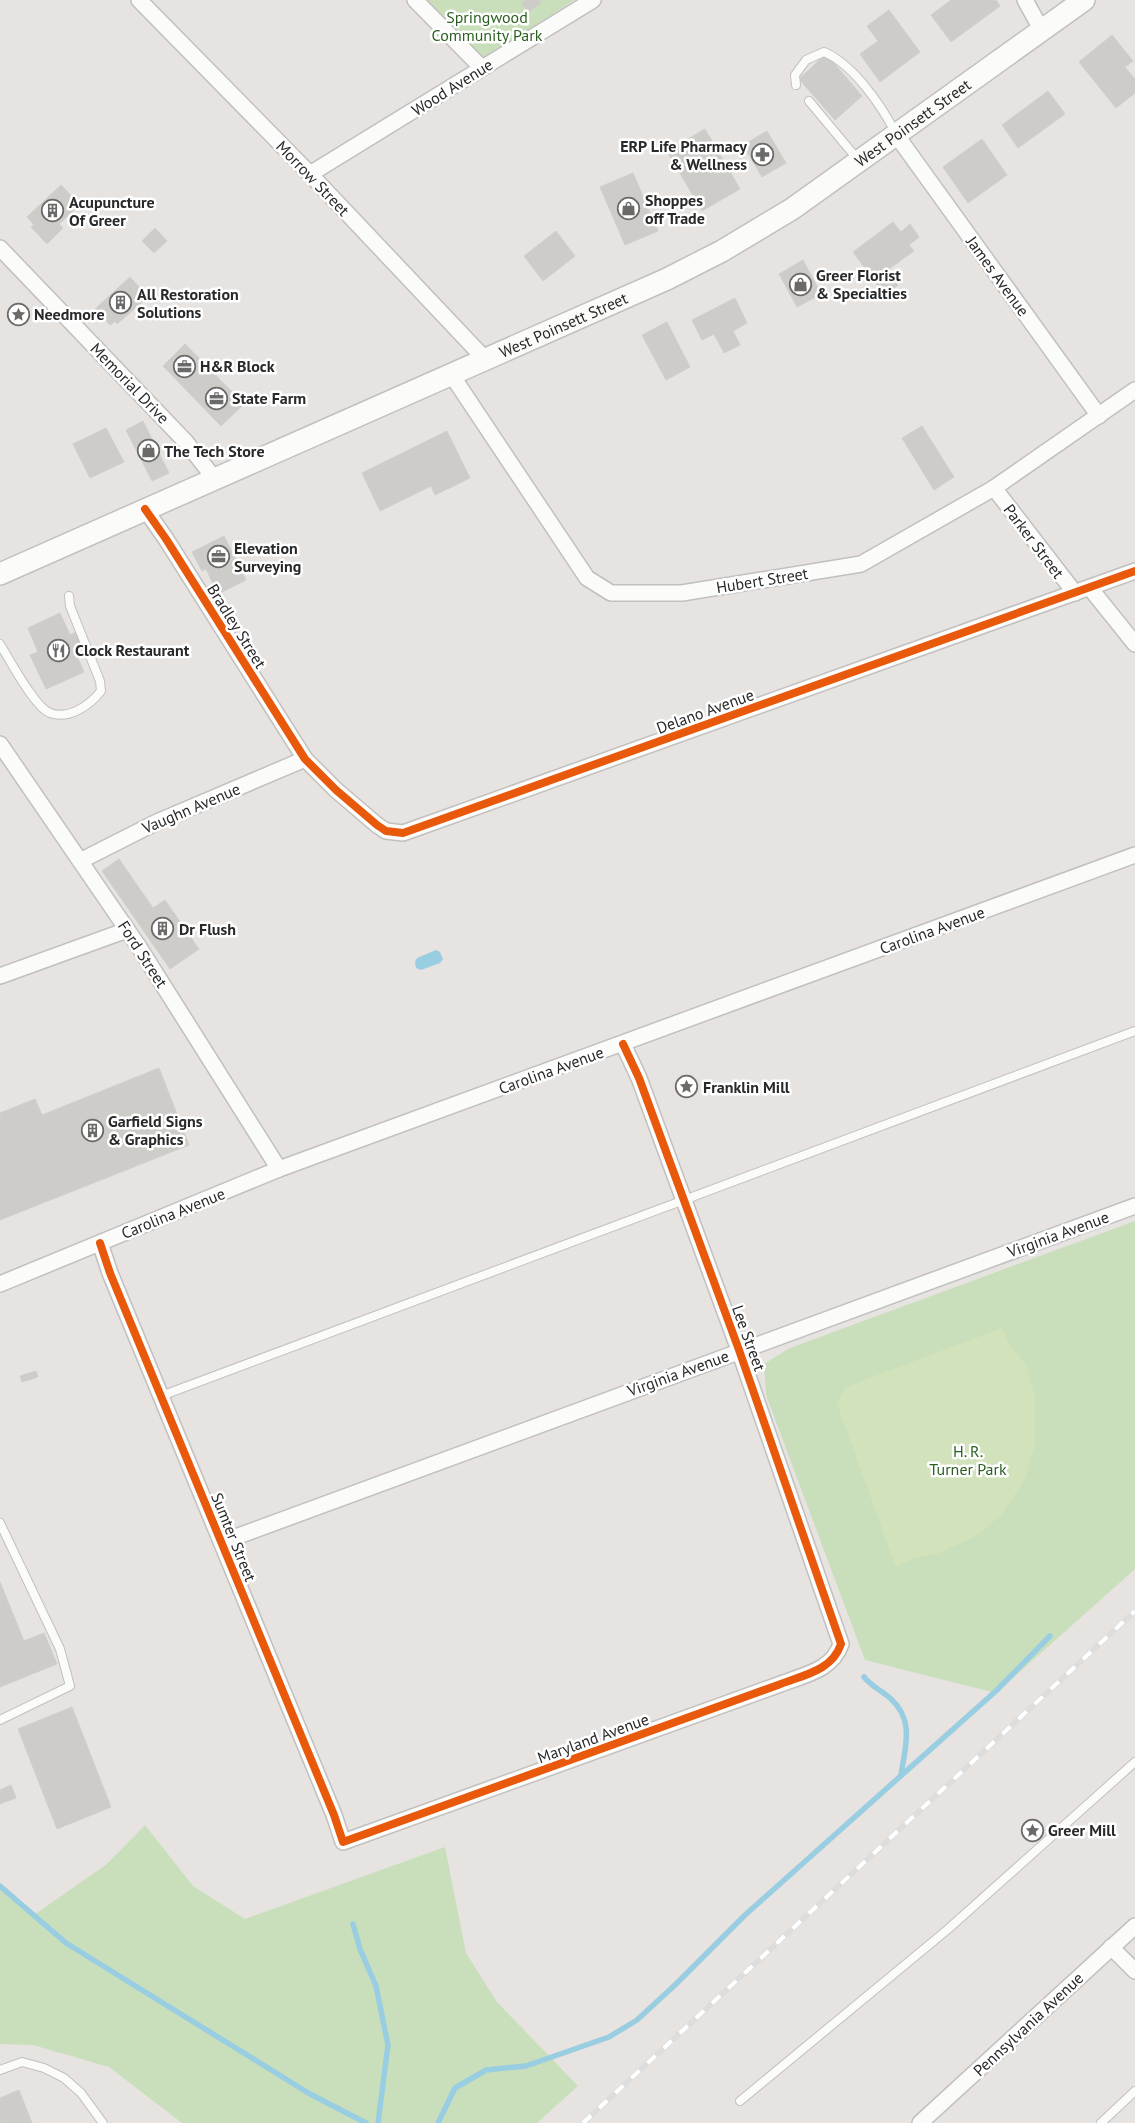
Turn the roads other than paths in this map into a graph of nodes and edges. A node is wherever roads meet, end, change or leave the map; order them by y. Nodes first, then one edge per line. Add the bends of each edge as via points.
1 (139, 0) edge
2 (415, 0) edge
3 (593, 0) edge
4 (1025, 0) edge
5 (1084, 0) edge
6 (1042, 31) junction
7 (482, 68) junction
8 (796, 85) dead end
9 (809, 101) dead end
10 (897, 136) junction
11 (860, 162) junction
12 (310, 174) junction
13 (0, 248) edge
14 (484, 358) junction
15 (451, 374) junction
16 (1135, 390) edge
17 (1099, 416) junction
18 (214, 478) junction
19 (994, 488) junction
20 (145, 509) junction
21 (1135, 571) edge
22 (0, 574) edge
23 (1090, 588) junction
24 (1075, 593) junction
25 (69, 596) dead end
26 (0, 644) edge
27 (1135, 644) edge
28 (0, 744) edge
29 (305, 759) junction
30 (1135, 855) edge
31 (80, 861) junction
32 (127, 930) junction
33 (0, 976) edge
34 (1135, 1031) edge
35 (623, 1044) junction
36 (279, 1169) junction
37 (684, 1201) junction
38 (1135, 1206) edge
39 (100, 1243) junction
40 (0, 1284) edge
41 (739, 1350) junction
42 (161, 1396) junction
43 (0, 1523) edge
44 (222, 1542) junction
45 (841, 1644) joint
46 (0, 1720) edge
47 (1135, 1762) edge
48 (343, 1842) joint
49 (1135, 1926) edge
50 (1111, 1947) junction
51 (1135, 1971) edge
52 (0, 2070) edge
53 (1135, 2092) edge
54 (740, 2100) dead end
55 (102, 2123) edge
56 (920, 2123) edge
57 (1101, 2123) edge

1 - 12 street, Morrow Street
2 - 7 street
3 - 7 street, Wood Avenue
4 - 6 street
5 - 6 main road, West Poinsett Street
6 - 10 main road, West Poinsett Street
7 - 12 street, Wood Avenue
8 - 10 lane via 795,75 806,60 824,52 834,56 862,82
9 - 11 lane
10 - 11 main road, West Poinsett Street
10 - 17 street, James Avenue
11 - 14 main road, West Poinsett Street via 792,209 722,251 667,279
12 - 14 street, Morrow Street
13 - 18 street, Memorial Drive via 172,428
14 - 15 main road, West Poinsett Street
15 - 18 main road, West Poinsett Street
15 - 19 street, Hubert Street via 587,578 610,592 682,593 861,564
16 - 17 street, Hubert Street
17 - 19 street, Hubert Street
18 - 20 main road, West Poinsett Street
19 - 24 street, Parker Street
20 - 22 main road, West Poinsett Street
20 - 29 street, Bradley Street
21 - 23 street, Delano Avenue
23 - 24 street, Delano Avenue
23 - 27 street
24 - 29 street, Delano Avenue via 403,833 386,831 377,825
25 - 26 lane via 101,691 76,712 50,713 41,707
28 - 31 street, Ford Street
29 - 31 street, Vaughn Avenue via 157,822
30 - 35 street, Carolina Avenue
31 - 32 street, Ford Street
32 - 33 street
32 - 36 street, Ford Street
34 - 37 lane
35 - 36 street, Carolina Avenue
35 - 37 street, Lee Street
36 - 39 street, Carolina Avenue
37 - 41 street, Lee Street
37 - 42 lane
38 - 41 street, Virginia Avenue
39 - 40 street, Carolina Avenue
39 - 42 street, Sumter Street
41 - 44 street, Virginia Avenue
41 - 45 street, Lee Street
42 - 44 street, Sumter Street
43 - 46 lane via 60,1649 70,1686
44 - 48 street, Sumter Street
45 - 48 street, Maryland Avenue via 833,1661 826,1666
47 - 54 lane via 948,1930
49 - 50 street, Pennsylvania Avenue
50 - 51 street
50 - 56 street, Pennsylvania Avenue
52 - 55 lane via 22,2062 64,2078 81,2093
53 - 57 lane

